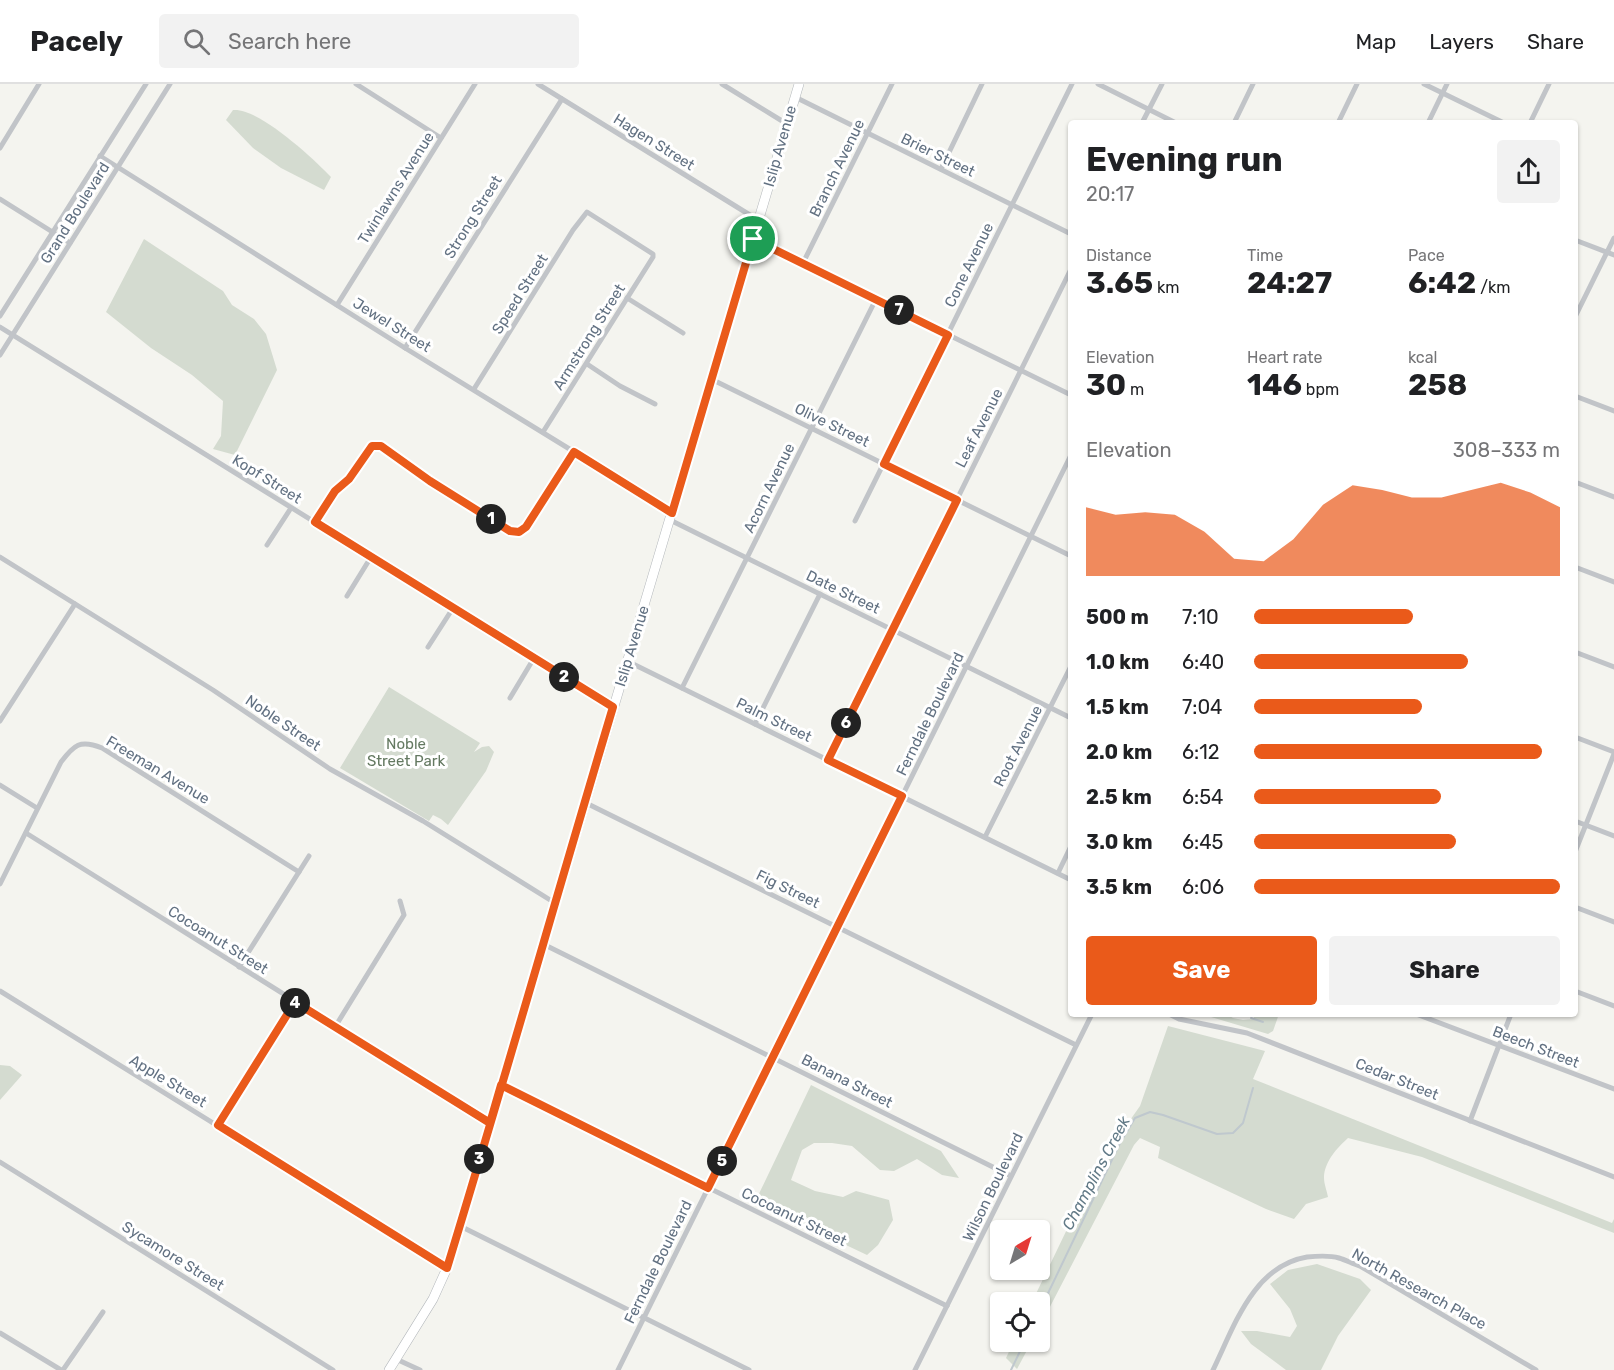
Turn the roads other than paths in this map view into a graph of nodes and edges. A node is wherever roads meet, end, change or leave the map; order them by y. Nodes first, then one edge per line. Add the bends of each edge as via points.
1 (39, 84) edge
2 (146, 84) edge
3 (170, 84) edge
4 (356, 84) edge
5 (475, 84) edge
6 (538, 84) edge
7 (722, 84) edge
8 (799, 84) edge
9 (892, 84) edge
10 (982, 84) edge
11 (1071, 84) edge
12 (1098, 84) edge
13 (1161, 84) edge
14 (1253, 84) edge
15 (1357, 84) edge
16 (1424, 84) edge
17 (1447, 84) edge
18 (1549, 84) edge
19 (1443, 93) junction
20 (795, 97) junction
21 (562, 99) junction
22 (1149, 109) junction
23 (1144, 120) edge
24 (1170, 120) edge
25 (1235, 120) edge
26 (1339, 120) edge
27 (1430, 120) edge
28 (1498, 120) edge
29 (1531, 120) edge
30 (787, 124) junction
31 (868, 133) junction
32 (441, 138) junction
33 (0, 148) edge
34 (100, 156) junction
35 (118, 167) junction
36 (941, 169) junction
37 (0, 199) edge
38 (1012, 205) junction
39 (758, 220) junction
40 (53, 232) junction
41 (1068, 233) edge
42 (1614, 238) edge
43 (753, 239) junction
44 (1578, 241) edge
45 (70, 243) junction
46 (1607, 253) junction
47 (654, 254) joint
48 (1614, 255) edge
49 (803, 263) junction
50 (1068, 275) edge
51 (627, 298) junction
52 (876, 299) junction
53 (337, 305) junction
54 (1578, 311) edge
55 (0, 316) edge
56 (0, 327) edge
57 (683, 333) dead end
58 (13, 334) junction
59 (948, 335) junction
60 (405, 348) junction
61 (0, 355) edge
62 (586, 364) junction
63 (1021, 370) junction
64 (711, 379) junction
65 (474, 389) junction
66 (1068, 394) edge
67 (1578, 397) edge
68 (656, 404) dead end
69 (1614, 411) edge
70 (812, 428) junction
71 (543, 432) junction
72 (574, 452) junction
73 (1068, 461) edge
74 (884, 464) junction
75 (1578, 483) edge
76 (1614, 497) edge
77 (957, 500) junction
78 (291, 508) junction
79 (671, 516) junction
80 (855, 521) dead end
81 (315, 522) junction
82 (1030, 536) junction
83 (267, 545) dead end
84 (1068, 555) edge
85 (0, 557) edge
86 (371, 557) junction
87 (748, 558) junction
88 (1578, 568) edge
89 (1614, 582) edge
90 (820, 594) junction
91 (347, 596) dead end
92 (75, 603) junction
93 (453, 608) junction
94 (892, 630) junction
95 (428, 647) dead end
96 (1578, 653) edge
97 (534, 658) junction
98 (627, 661) junction
99 (967, 666) junction
100 (1614, 667) edge
101 (1068, 672) edge
102 (682, 688) junction
103 (510, 698) dead end
104 (613, 707) junction
105 (1050, 708) junction
106 (1068, 717) edge
107 (0, 721) edge
108 (755, 724) junction
109 (1578, 738) edge
110 (1614, 753) edge
111 (828, 760) junction
112 (0, 785) edge
113 (902, 796) junction
114 (586, 802) junction
115 (37, 808) junction
116 (1578, 822) edge
117 (1585, 825) junction
118 (26, 833) junction
119 (985, 837) junction
120 (1614, 837) edge
121 (1578, 844) edge
122 (1068, 852) edge
123 (309, 856) dead end
124 (299, 872) junction
125 (1058, 873) junction
126 (1068, 878) edge
127 (0, 884) edge
128 (400, 901) dead end
129 (555, 903) junction
130 (1578, 908) edge
131 (1614, 922) edge
132 (837, 927) junction
133 (543, 944) junction
134 (239, 967) junction
135 (0, 990) edge
136 (1578, 992) edge
137 (295, 1002) junction
138 (1614, 1006) edge
139 (1090, 1017) edge
140 (1175, 1017) edge
141 (1424, 1017) edge
142 (1510, 1017) edge
143 (335, 1027) junction
144 (1076, 1045) junction
145 (1498, 1046) junction
146 (773, 1057) junction
147 (501, 1085) junction
148 (1614, 1089) edge
149 (1470, 1121) junction
150 (490, 1123) junction
151 (218, 1125) junction
152 (0, 1162) edge
153 (1011, 1176) junction
154 (1614, 1178) edge
155 (708, 1188) junction
156 (460, 1226) junction
157 (447, 1268) junction
158 (947, 1306) junction
159 (103, 1312) dead end
160 (644, 1318) junction
161 (0, 1333) edge
162 (396, 1359) junction
163 (62, 1370) edge
164 (333, 1370) edge
165 (389, 1370) edge
166 (420, 1370) edge
167 (618, 1370) edge
168 (749, 1370) edge
169 (915, 1370) edge
170 (1213, 1370) edge
171 (1536, 1370) edge

1 - 33 street
2 - 34 street, Grand Boulevard
3 - 35 street, Grand Boulevard
4 - 32 street
5 - 32 street, Twinlawns Avenue
6 - 21 street, Hagen Street
7 - 30 street
8 - 20 main road, Islip Avenue
9 - 31 street, Branch Avenue
10 - 36 street
11 - 38 street, Cone Avenue
12 - 22 street
13 - 22 street
14 - 25 street
15 - 26 street
16 - 19 street
17 - 19 street
18 - 29 street
19 - 27 street
19 - 28 street
20 - 30 main road, Islip Avenue
20 - 31 street, Brier Street
21 - 39 street, Hagen Street
21 - 60 street, Strong Street
22 - 23 street
22 - 24 street
30 - 39 main road, Islip Avenue
31 - 36 street, Brier Street
31 - 49 street, Branch Avenue
32 - 53 street, Twinlawns Avenue
34 - 35 street, Jewel Street
34 - 40 street, Grand Boulevard
35 - 45 street, Grand Boulevard
35 - 53 street, Jewel Street
36 - 38 street, Brier Street
37 - 40 street
38 - 41 street, Brier Street
38 - 59 street, Cone Avenue
39 - 43 main road, Islip Avenue
40 - 45 street
40 - 55 street, Grand Boulevard
42 - 46 street
43 - 49 street
43 - 64 main road, Islip Avenue
44 - 46 street
45 - 58 street, Grand Boulevard
46 - 48 street
46 - 54 street
47 - 51 street, Armstrong Street
47 - 65 street, Speed Street via 587,212
49 - 52 street
50 - 63 street, Leaf Avenue
51 - 57 street
51 - 62 street, Armstrong Street
52 - 59 street
52 - 70 street, Acorn Avenue
53 - 60 street, Jewel Street
56 - 58 street, Kopf Street
58 - 61 street, Grand Boulevard
58 - 78 street, Kopf Street
59 - 63 street
59 - 74 street, Cone Avenue
60 - 65 street, Jewel Street
62 - 68 street
62 - 71 street, Armstrong Street
63 - 66 street
63 - 77 street, Leaf Avenue
64 - 70 street, Olive Street
64 - 79 main road, Islip Avenue
65 - 71 street, Jewel Street
67 - 69 street
70 - 74 street, Olive Street
70 - 87 street, Acorn Avenue
71 - 72 street, Jewel Street
72 - 79 street, Jewel Street
72 - 81 street via 519,532 499,525 381,446 372,446
73 - 82 street, Ferndale Boulevard
74 - 77 street, Olive Street
74 - 80 street, Cone Avenue
75 - 76 street
77 - 82 street, Olive Street
77 - 94 street, Leaf Avenue
78 - 81 street, Kopf Street
78 - 83 street
79 - 87 street, Date Street
79 - 98 main road, Islip Avenue
81 - 86 street, Kopf Street
82 - 84 street, Olive Street
82 - 99 street, Ferndale Boulevard
85 - 92 street, Noble Street
86 - 91 street
86 - 93 street, Kopf Street
87 - 90 street, Date Street
87 - 102 street, Acorn Avenue
88 - 89 street
90 - 94 street, Date Street
90 - 108 street
92 - 107 street
92 - 129 street, Noble Street via 330,769
93 - 95 street
93 - 97 street, Kopf Street
94 - 99 street, Date Street
94 - 111 street, Leaf Avenue
96 - 100 street
97 - 103 street
97 - 104 street, Kopf Street
98 - 102 street, Palm Street
98 - 104 main road, Islip Avenue
99 - 105 street, Date Street
99 - 113 street, Ferndale Boulevard
101 - 105 street, Root Avenue
102 - 108 street, Palm Street
104 - 114 main road, Islip Avenue
105 - 106 street, Date Street
105 - 119 street, Root Avenue
108 - 111 street, Palm Street
109 - 110 street
110 - 117 street
111 - 113 street, Palm Street
112 - 115 street
113 - 119 street, Palm Street
113 - 132 street, Ferndale Boulevard
114 - 129 main road, Islip Avenue
114 - 132 street, Fig Street
115 - 118 street, Freeman Avenue
115 - 124 street, Freeman Avenue via 70,750 80,743 91,744
116 - 117 street
117 - 120 street
117 - 121 street
118 - 127 street, Freeman Avenue
118 - 134 street, Cocoanut Street
119 - 125 street, Palm Street
122 - 125 street
123 - 124 street
124 - 134 street
125 - 126 street, Palm Street
128 - 143 street via 404,915
129 - 133 main road, Islip Avenue
130 - 131 street
132 - 144 street, Fig Street
132 - 146 street, Ferndale Boulevard
133 - 146 street, Banana Street
133 - 147 main road, Islip Avenue
134 - 137 street, Cocoanut Street
135 - 151 street, Apple Street
136 - 138 street
137 - 143 street, Cocoanut Street
137 - 151 street
139 - 144 street, Wilson Boulevard
140 - 149 street, Cedar Street via 1247,1033
141 - 145 street, Beech Street
142 - 145 street
143 - 150 street, Cocoanut Street
144 - 153 street, Wilson Boulevard
145 - 148 street, Beech Street
145 - 149 street
146 - 153 street, Banana Street
146 - 155 street, Ferndale Boulevard
147 - 150 main road, Islip Avenue
147 - 155 street, Cocoanut Street
149 - 154 street, Cedar Street
150 - 156 main road, Islip Avenue
151 - 157 street, Apple Street
152 - 164 street, Sycamore Street
153 - 158 street, Wilson Boulevard
155 - 158 street, Cocoanut Street
155 - 160 street, Ferndale Boulevard
156 - 157 main road, Islip Avenue
156 - 160 street
157 - 162 main road, Islip Avenue
158 - 169 street, Wilson Boulevard
159 - 163 street
160 - 167 street, Ferndale Boulevard
160 - 168 street
161 - 163 street
162 - 165 main road, Islip Avenue
162 - 166 street
170 - 171 street, North Research Place via 1258,1286 1284,1264 1316,1256 1337,1257 1360,1266

